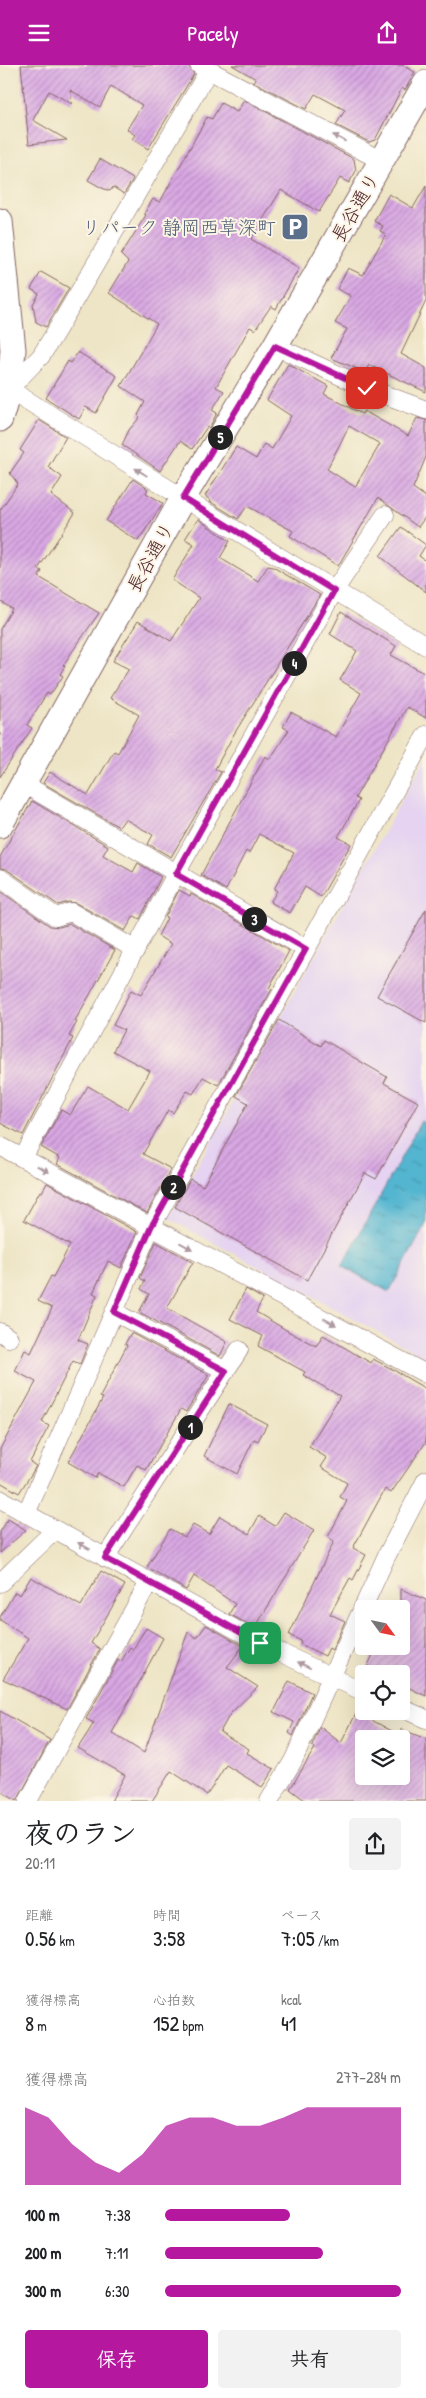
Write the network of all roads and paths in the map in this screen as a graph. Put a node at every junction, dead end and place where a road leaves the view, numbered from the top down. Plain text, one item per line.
1 (204, 68) edge
2 (426, 83) edge
3 (382, 161) junction
4 (0, 221) edge
5 (275, 346) junction
6 (5, 386) edge
7 (426, 410) edge
8 (0, 419) edge
9 (183, 498) junction
10 (385, 515) dead end
11 (334, 591) junction
12 (426, 646) edge
13 (426, 735) edge
14 (24, 784) junction
15 (0, 825) edge
16 (176, 874) junction
17 (0, 878) edge
18 (306, 949) junction
19 (136, 950) junction
20 (0, 1146) edge
21 (23, 1158) junction
22 (151, 1227) junction
23 (114, 1312) junction
24 (239, 1351) dead end
25 (226, 1371) junction
26 (426, 1374) edge
27 (426, 1480) edge
28 (0, 1499) edge
29 (26, 1514) junction
30 (55, 1530) junction
31 (105, 1558) junction
32 (150, 1582) junction
33 (0, 1583) edge
34 (330, 1678) junction
35 (355, 1688) edge
36 (410, 1713) edge
37 (426, 1719) edge
38 (28, 1801) edge
39 (269, 1801) edge

3 -> 1 street
1 - 6 street
2 - 3 street, 長谷通り
3 - 5 street, 長谷通り
4 - 6 street
5 - 7 street
5 - 9 street, 長谷通り
6 - 8 street
9 -> 6 street
9 - 11 street
9 - 14 street, 長谷通り
10 - 11 street
11 - 12 street
11 - 16 street
13 - 18 street
14 - 15 street, 長谷通り
14 - 16 street
16 - 18 street
16 - 19 street
17 - 19 street
18 - 22 street
19 - 21 street
20 - 21 street
21 -> 22 street
22 - 23 street
22 -> 26 street
23 - 25 street
23 - 29 street
24 - 25 street
25 - 31 street
27 - 34 street
28 - 29 street
29 - 30 street
31 -> 30 street
30 - 33 street
31 - 32 street
34 -> 32 street
32 - 38 street
34 - 35 street
34 - 39 street
36 - 37 street

